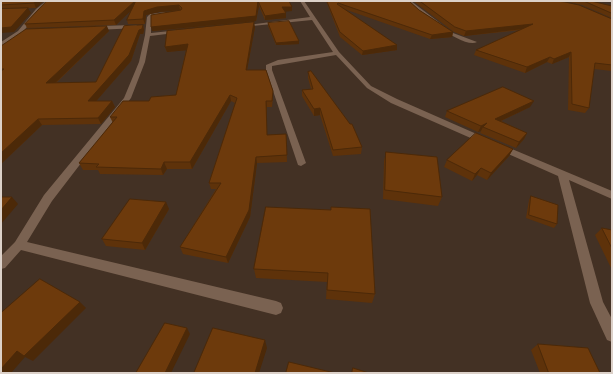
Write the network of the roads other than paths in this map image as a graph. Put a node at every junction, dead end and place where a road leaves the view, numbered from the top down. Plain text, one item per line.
1 (49, 1) edge
2 (302, 1) edge
3 (408, 1) edge
4 (30, 10) edge
5 (38, 10) junction
6 (173, 13) edge
7 (314, 18) junction
8 (235, 26) edge
9 (88, 29) edge
10 (28, 31) edge
11 (148, 31) junction
12 (188, 31) edge
13 (20, 32) junction
14 (474, 42) dead end
15 (1, 45) edge
16 (337, 53) junction
17 (301, 163) dead end
18 (562, 173) junction
19 (612, 195) edge
20 (19, 245) junction
21 (1, 264) edge
22 (276, 308) dead end
23 (612, 334) edge

1 - 5 street
2 - 7 street
3 - 14 street
4 - 5 street
5 - 13 street
6 - 11 street
7 - 8 street
7 - 16 street
9 - 11 street
10 - 13 street
11 - 12 street
11 - 20 street
13 - 15 street
16 - 17 street
16 - 18 street
18 - 19 street
18 - 23 street
20 - 21 street
20 - 22 street

